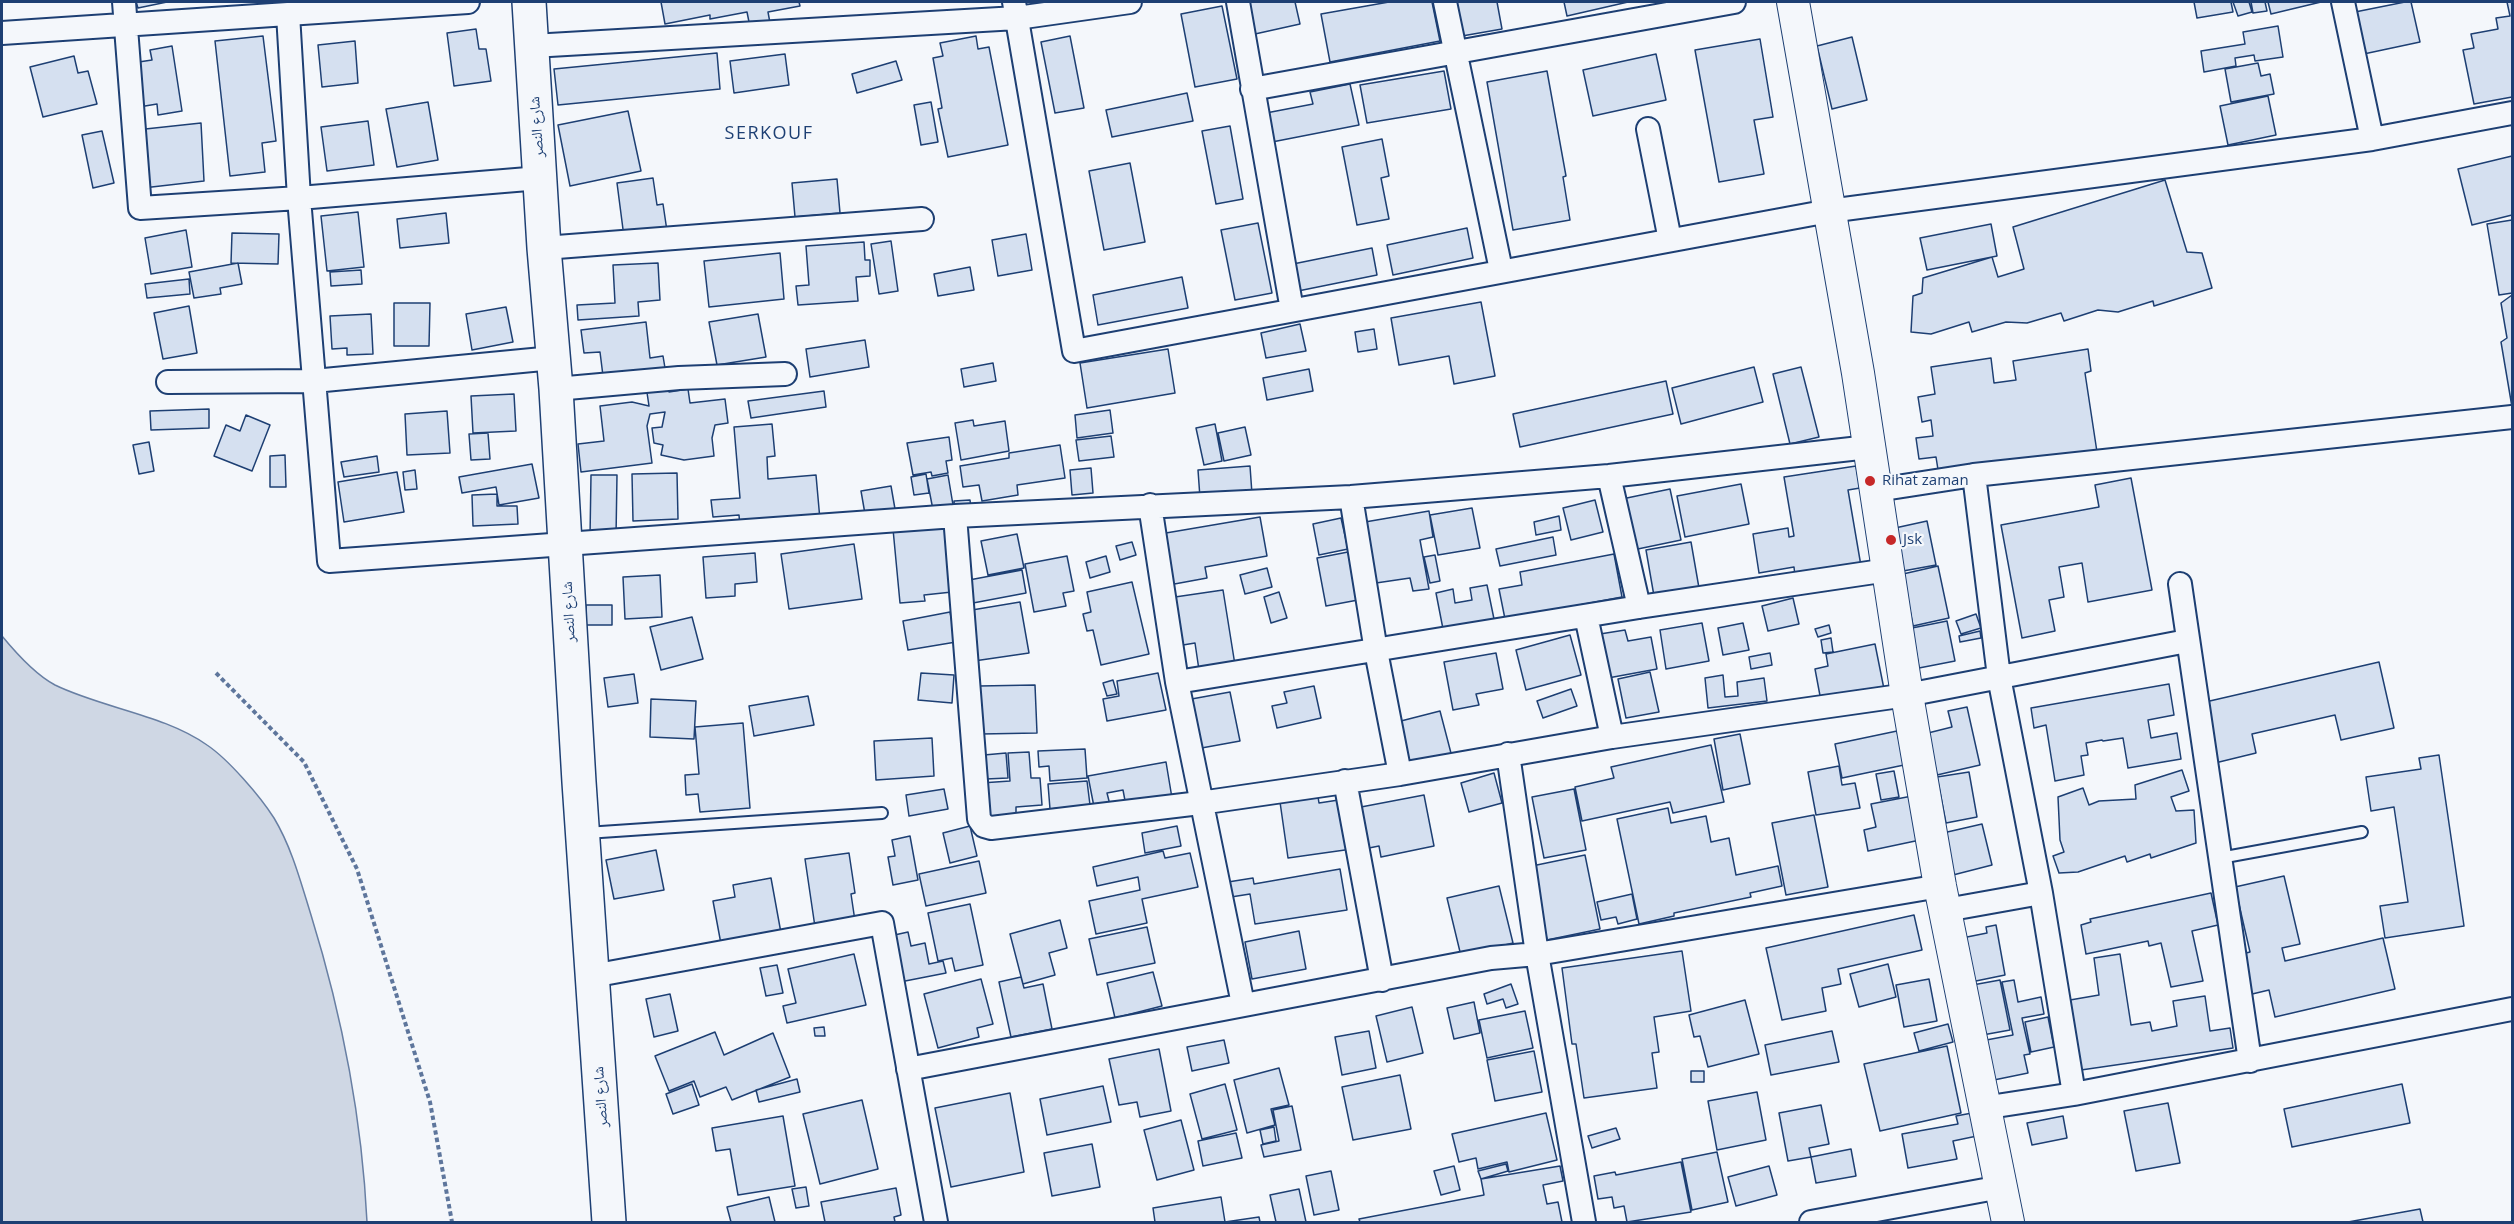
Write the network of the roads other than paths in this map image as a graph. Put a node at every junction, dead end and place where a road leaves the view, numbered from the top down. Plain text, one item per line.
1 (124, 2) edge
2 (468, 2) edge
3 (529, 2) edge
4 (1130, 2) edge
5 (1238, 2) edge
6 (1445, 2) edge
7 (1734, 2) edge
8 (1792, 2) edge
9 (2343, 2) edge
10 (1015, 10) edge
11 (288, 14) junction
12 (127, 25) junction
13 (2, 33) edge
14 (532, 46) junction
15 (1454, 52) junction
16 (1252, 89) junction
17 (2512, 113) edge
18 (1648, 129) dead end
19 (2372, 139) junction
20 (540, 178) junction
21 (299, 198) junction
22 (1829, 211) junction
23 (922, 219) dead end
24 (1670, 240) junction
25 (544, 248) junction
26 (1501, 270) junction
27 (1292, 310) junction
28 (555, 374) junction
29 (785, 374) dead end
30 (314, 381) junction
31 (168, 382) dead end
32 (2512, 417) edge
33 (1869, 447) junction
34 (1609, 476) junction
35 (1974, 476) junction
36 (1877, 490) junction
37 (1351, 497) junction
38 (1150, 505) junction
39 (955, 516) junction
40 (565, 544) junction
41 (1888, 570) junction
42 (2180, 584) dead end
43 (1638, 608) junction
44 (1586, 616) junction
45 (2187, 641) junction
46 (1376, 651) junction
47 (1999, 677) junction
48 (1178, 682) junction
49 (1906, 695) junction
50 (1612, 737) junction
51 (1508, 754) junction
52 (1400, 774) junction
53 (1345, 781) junction
54 (1200, 803) junction
55 (882, 813) dead end
56 (2362, 832) dead end
57 (582, 833) junction
58 (2220, 858) junction
59 (2041, 893) junction
60 (1943, 898) junction
61 (1537, 954) junction
62 (592, 976) junction
63 (1382, 980) junction
64 (1243, 1004) junction
65 (2512, 1009) edge
66 (2250, 1061) junction
67 (908, 1070) junction
68 (2074, 1094) junction
69 (1983, 1108) junction
70 (2001, 1187) junction
71 (609, 1222) edge
72 (936, 1222) edge
73 (1584, 1222) edge
74 (1811, 1222) edge
75 (2008, 1222) edge

1 - 12 street
2 - 11 street
3 - 14 main road, شارع النصر
4 - 10 street
5 - 16 street
6 - 15 street
7 - 15 street
8 - 22 main road
9 - 19 street
10 - 14 street
10 - 27 street
11 - 12 street
11 - 21 street
12 - 13 street
12 - 21 street
14 - 20 main road, شارع النصر
15 - 16 street
15 - 26 street
16 - 27 street
17 - 19 street
18 - 24 street
19 - 22 street
20 - 21 street
20 - 25 main road, شارع النصر
21 - 30 street
22 - 24 street
22 - 33 main road
23 - 25 street
24 - 26 street
25 - 28 main road, شارع النصر
26 - 27 street
28 - 29 street
28 - 30 street
28 - 40 main road, شارع النصر
30 - 31 street
30 - 40 street
32 - 35 street
33 - 34 street
33 - 36 main road
34 - 37 street
34 - 43 street
35 - 36 street
35 - 47 street
36 - 41 main road
37 - 38 street
37 - 46 street
38 - 39 street
38 - 48 street
39 - 40 street
39 - 54 street
40 - 57 main road, شارع النصر
41 - 43 street
41 - 49 main road
42 - 45 street
43 - 44 street
44 - 46 street
44 - 50 street
45 - 47 street
45 - 58 street
46 - 48 street
46 - 52 street
47 - 49 street
47 - 59 street
48 - 54 street
49 - 50 street
49 - 60 main road
50 - 51 street
51 - 52 street
51 - 61 street
52 - 53 street
53 - 54 street
53 - 63 street
54 - 64 street
55 - 57 lane
56 - 58 lane
57 - 62 main road, شارع النصر
58 - 66 street
59 - 60 street
59 - 68 street
60 - 61 street
60 - 69 main road
61 - 63 street
61 - 73 street
62 - 67 street
62 - 71 main road, شارع النصر
63 - 64 street
64 - 67 street
65 - 66 street
66 - 68 street
67 - 72 street
68 - 69 street
69 - 70 main road
70 - 74 street
70 - 75 main road

